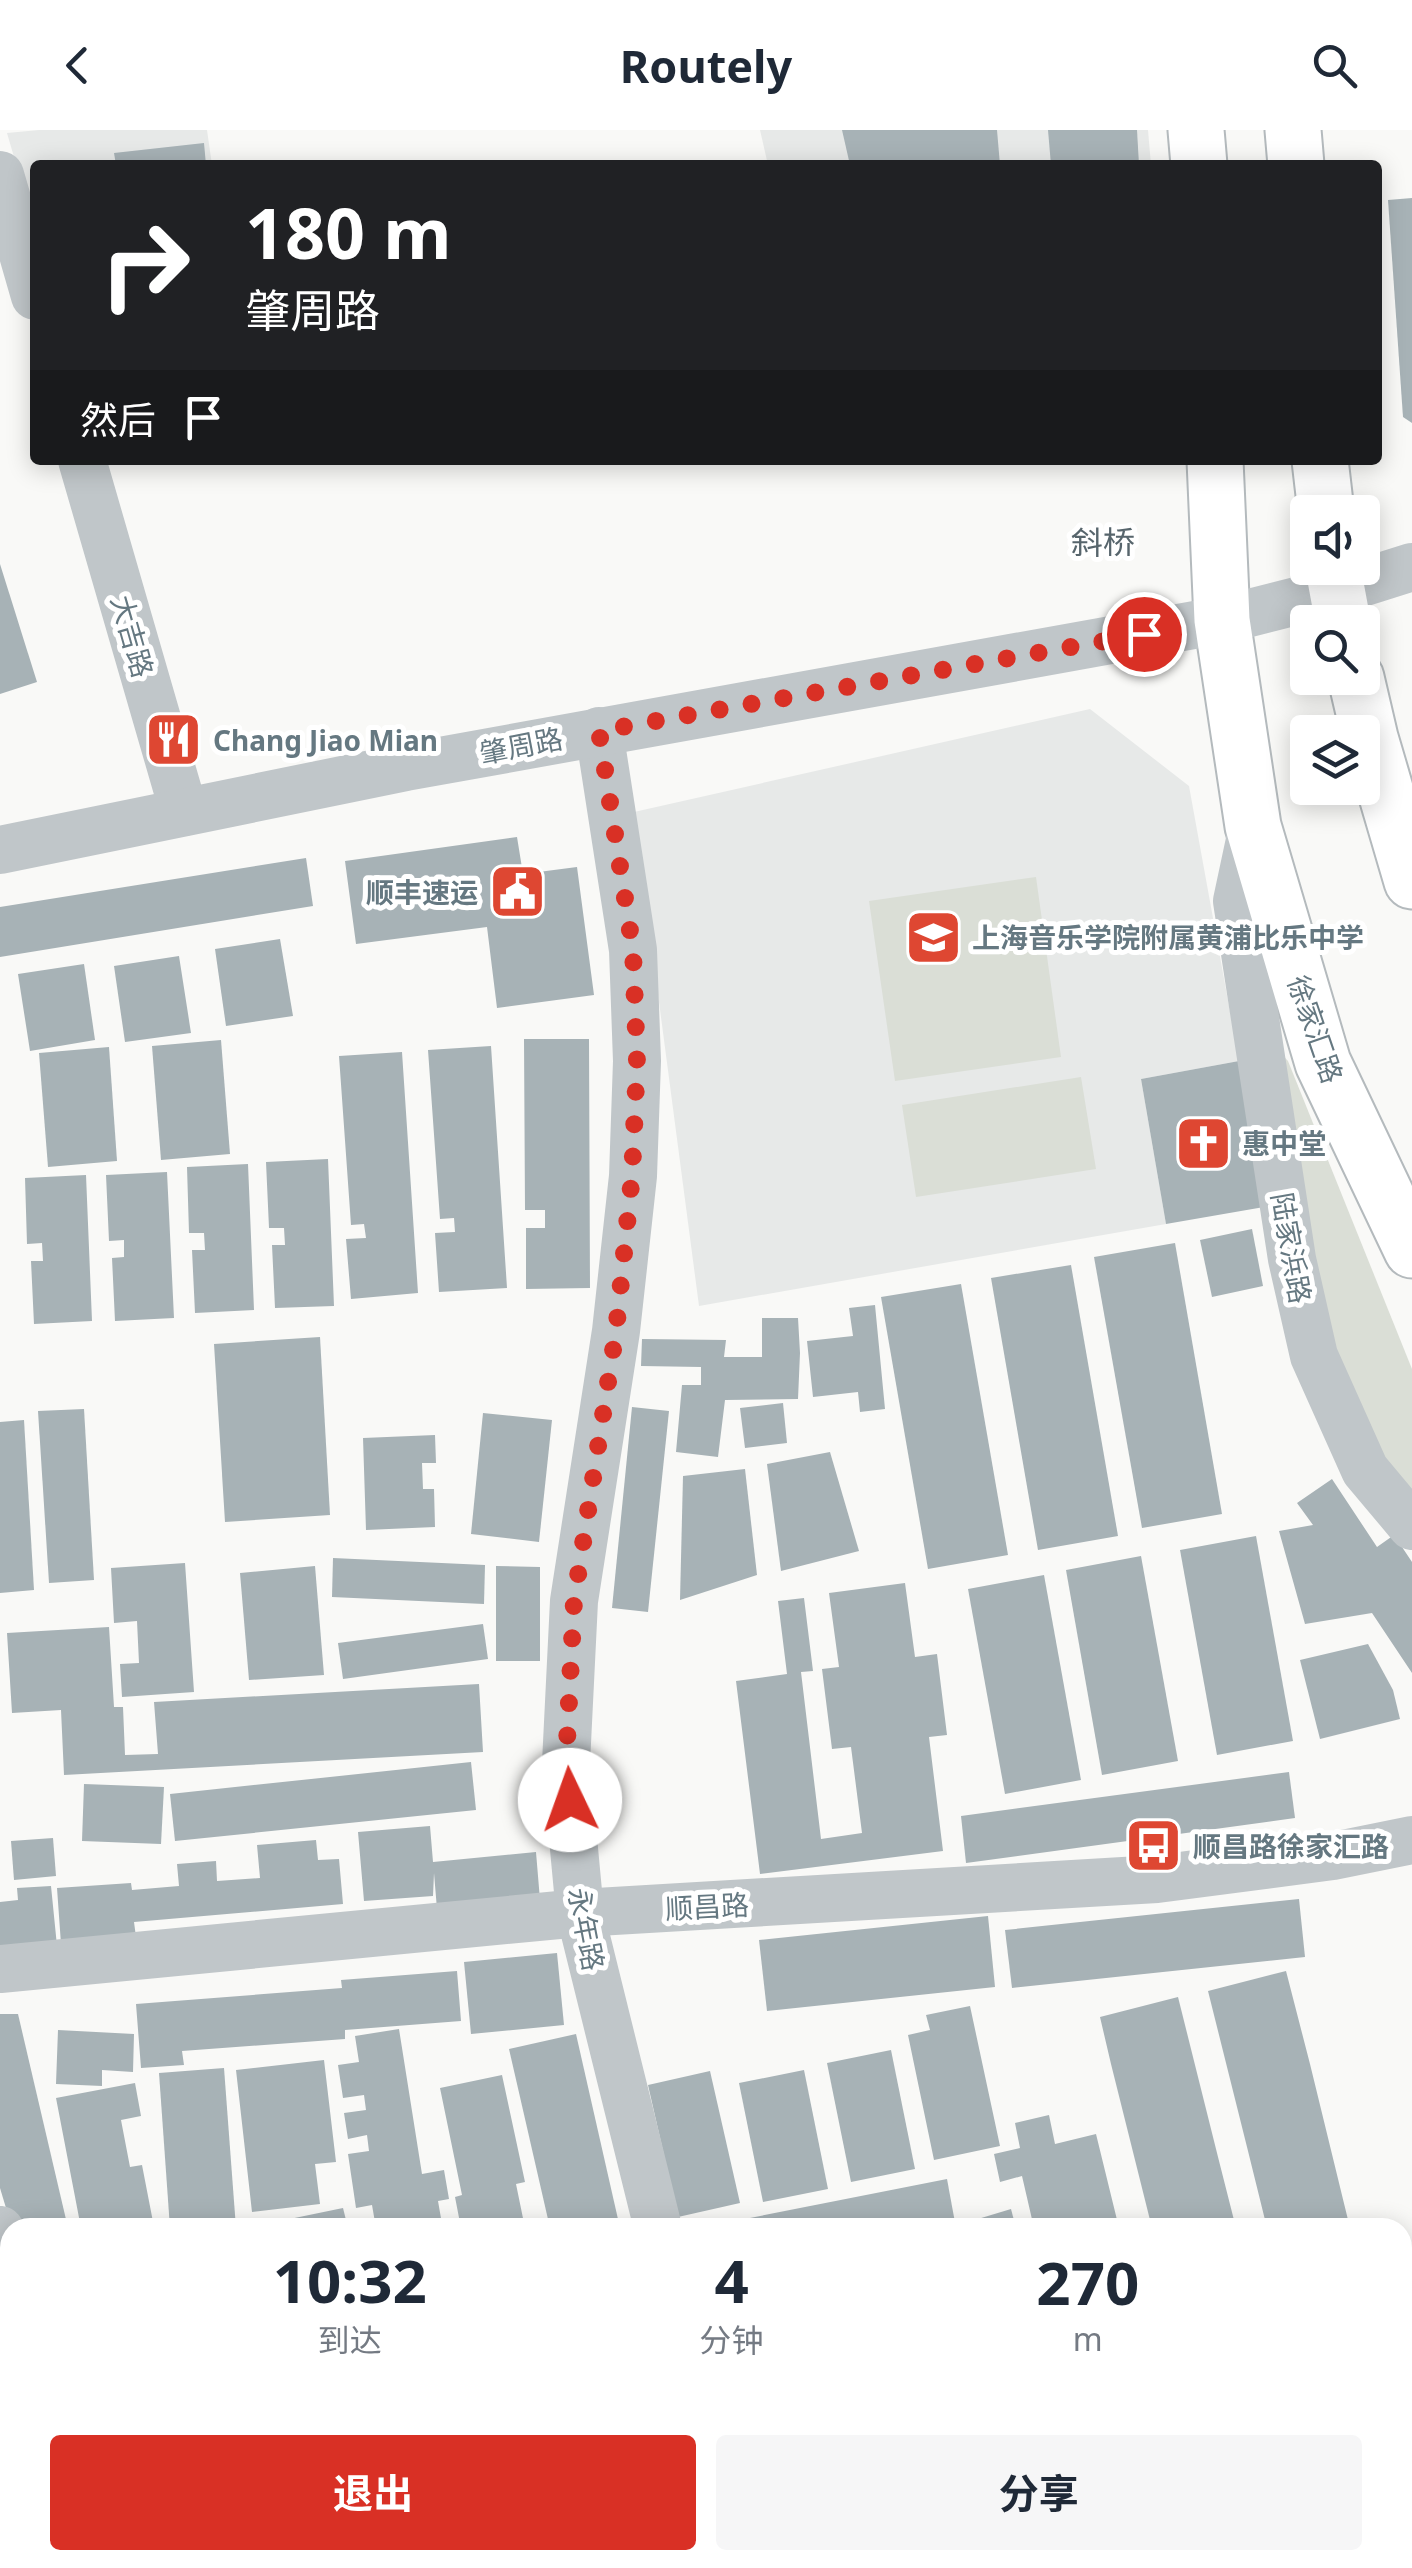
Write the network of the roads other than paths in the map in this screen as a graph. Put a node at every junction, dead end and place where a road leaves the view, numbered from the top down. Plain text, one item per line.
1 (1196, 130) edge
2 (1293, 130) edge
3 (1199, 160) edge
4 (1296, 160) edge
5 (0, 175) edge
6 (30, 279) edge
7 (83, 465) edge
8 (1214, 465) edge
9 (1321, 465) edge
10 (1324, 495) edge
11 (1412, 568) edge
12 (1337, 594) edge
13 (1222, 620) junction
14 (1360, 695) edge
15 (599, 731) junction
16 (184, 812) junction
17 (1253, 826) junction
18 (0, 850) edge
19 (1412, 881) edge
20 (1412, 1250) edge
21 (1412, 1526) edge
22 (1409, 1839) edge
23 (580, 1914) junction
24 (0, 1969) edge
25 (656, 2218) edge

1 - 3 main road
2 - 4 main road
5 - 6 street
7 - 16 street, 大吉路
8 - 13 main road
9 - 10 main road
11 - 12 street, 肇周路
12 - 13 street, 肇周路
13 - 15 street, 肇周路
13 - 17 main road, 徐家汇路
14 - 19 main road
15 - 16 street, 肇周路
15 - 23 street, 永年路
16 - 18 street, 肇周路
17 - 20 main road, 徐家汇路
17 - 21 street, 陆家浜路
22 - 23 street, 顺昌路
23 - 24 street, 顺昌路
23 - 25 street, 永年路

